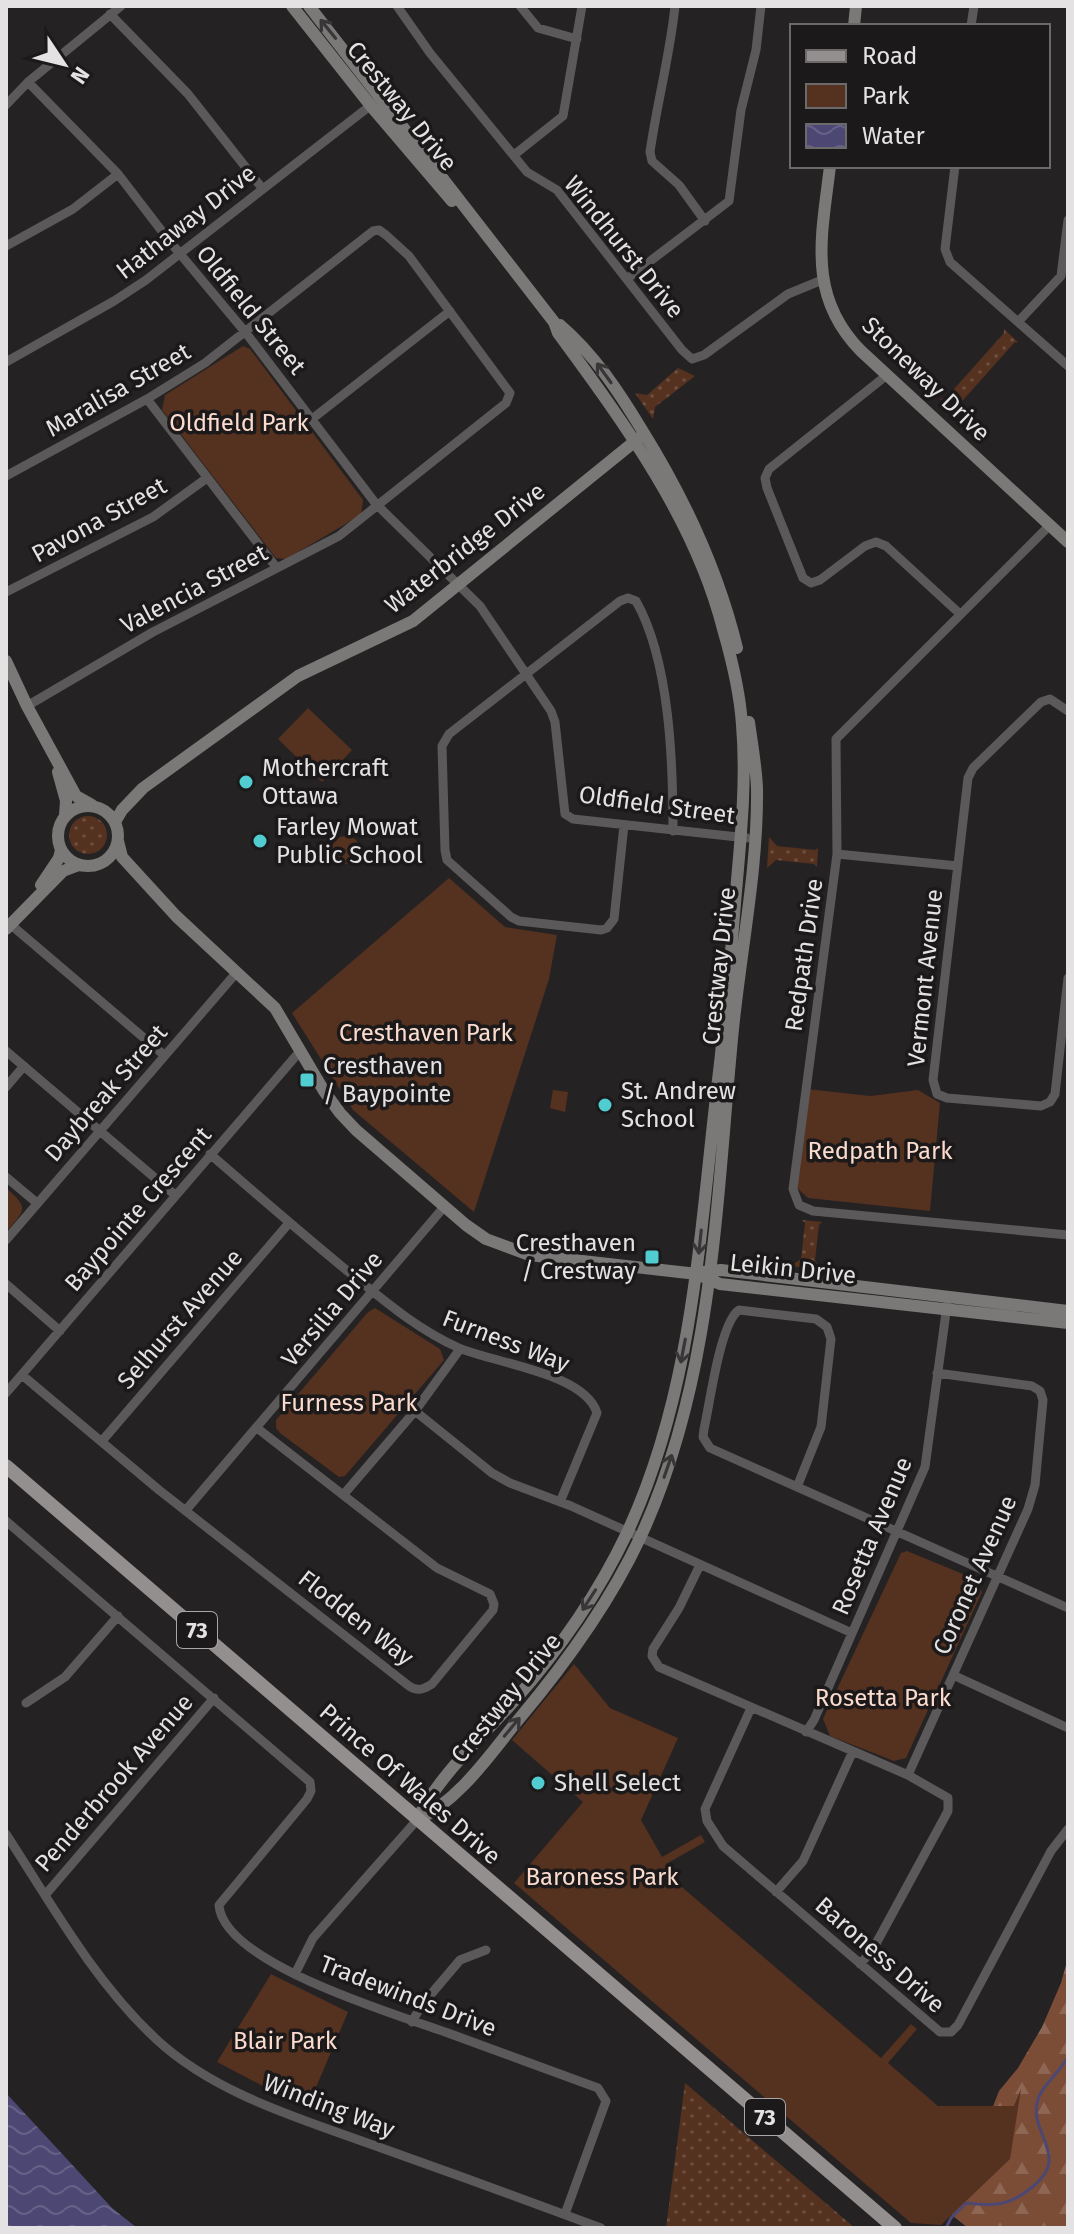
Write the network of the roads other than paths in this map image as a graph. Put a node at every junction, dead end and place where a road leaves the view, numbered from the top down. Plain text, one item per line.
1 (121, 6) edge
2 (292, 6) edge
3 (309, 6) edge
4 (397, 6) edge
5 (520, 6) edge
6 (582, 6) edge
7 (675, 6) edge
8 (761, 6) edge
9 (110, 14) junction
10 (577, 39) junction
11 (28, 82) junction
12 (376, 102) junction
13 (6, 105) edge
14 (514, 155) junction
15 (830, 168) edge
16 (955, 168) edge
17 (118, 174) junction
18 (262, 188) junction
19 (1068, 220) edge
20 (705, 221) junction
21 (6, 246) edge
22 (180, 253) junction
23 (628, 278) junction
24 (822, 280) junction
25 (450, 311) junction
26 (1018, 322) junction
27 (246, 333) junction
28 (6, 362) edge
29 (1068, 366) edge
30 (887, 375) junction
31 (147, 399) junction
32 (312, 419) junction
33 (639, 437) junction
34 (6, 476) edge
35 (207, 478) junction
36 (376, 504) junction
37 (1050, 525) junction
38 (1068, 542) edge
39 (276, 567) junction
40 (459, 584) junction
41 (6, 592) edge
42 (960, 614) junction
43 (6, 661) edge
44 (526, 674) junction
45 (27, 706) junction
46 (1068, 711) edge
47 (53, 754) junction
48 (143, 788) junction
49 (97, 807) junction
50 (65, 815) junction
51 (115, 822) junction
52 (624, 825) junction
53 (673, 831) junction
54 (749, 838) junction
55 (118, 841) junction
56 (61, 850) junction
57 (837, 854) junction
58 (103, 862) junction
59 (79, 865) junction
60 (958, 866) junction
61 (151, 887) junction
62 (28, 904) junction
63 (8, 927) edge
64 (237, 972) junction
65 (1068, 978) edge
66 (301, 1050) junction
67 (6, 1051) edge
68 (164, 1055) junction
69 (24, 1066) junction
70 (6, 1087) edge
71 (101, 1130) junction
72 (210, 1154) junction
73 (6, 1177) edge
74 (175, 1195) junction
75 (37, 1203) junction
76 (444, 1207) junction
77 (289, 1223) junction
78 (1068, 1235) edge
79 (6, 1240) edge
80 (697, 1274) junction
81 (711, 1275) junction
82 (6, 1284) edge
83 (372, 1292) junction
84 (947, 1303) junction
85 (1068, 1311) edge
86 (1068, 1323) edge
87 (60, 1331) junction
88 (460, 1349) junction
89 (937, 1373) junction
90 (22, 1375) junction
91 (6, 1393) edge
92 (415, 1411) junction
93 (257, 1428) junction
94 (102, 1441) junction
95 (6, 1466) edge
96 (797, 1487) junction
97 (344, 1494) junction
98 (560, 1502) junction
99 (186, 1510) junction
100 (6, 1521) edge
101 (627, 1532) junction
102 (897, 1533) junction
103 (640, 1538) junction
104 (700, 1565) junction
105 (997, 1576) junction
106 (1068, 1608) edge
107 (118, 1616) junction
108 (852, 1633) junction
109 (953, 1675) junction
110 (214, 1698) junction
111 (26, 1703) dead end
112 (751, 1708) junction
113 (1068, 1728) edge
114 (806, 1732) junction
115 (853, 1751) junction
116 (908, 1775) junction
117 (417, 1820) junction
118 (1068, 1829) edge
119 (6, 1834) edge
120 (776, 1892) junction
121 (46, 1894) junction
122 (486, 1950) dead end
123 (860, 1964) junction
124 (295, 1974) junction
125 (412, 2022) junction
126 (565, 2214) junction
127 (601, 2228) edge
128 (895, 2228) edge

1 - 9 street
2 - 12 street, Crestway Drive
12 -> 3 street, Crestway Drive
4 - 14 street, Windhurst Drive
5 - 10 street
6 - 10 street
7 - 20 street
8 - 20 street
9 - 11 street
9 - 18 street
10 - 14 street
11 - 13 street
11 - 17 street, Oldfield Street
12 - 18 street, Hathaway Drive
12 - 33 street, Crestway Drive
14 - 23 street, Windhurst Drive
15 - 24 street, Stoneway Drive
16 - 26 street
17 - 21 street
17 - 22 street, Oldfield Street
18 - 22 street, Hathaway Drive
19 - 26 street
20 - 23 street
22 - 27 street, Oldfield Street
22 - 28 street, Hathaway Drive
23 - 24 street, Windhurst Drive
24 - 30 street, Stoneway Drive
25 - 27 street, Maralisa Street
25 - 32 street
25 - 36 street, Valencia Street
26 - 29 street
27 - 31 street, Maralisa Street
27 - 32 street, Oldfield Street
30 - 37 street, Stoneway Drive
30 - 42 street
31 - 34 street, Maralisa Street
31 - 35 street
32 - 36 street, Oldfield Street
33 - 40 street, Waterbridge Drive
33 - 54 street, Crestway Drive
35 - 39 street
35 - 41 street, Pavona Street
36 - 39 street, Valencia Street
36 - 40 street, Oldfield Street
37 - 38 street, Stoneway Drive
37 - 42 street, Redpath Drive
39 - 45 street, Valencia Street
40 - 44 street, Oldfield Street
40 - 48 street, Waterbridge Drive
42 - 57 street, Redpath Drive
43 - 45 street
44 - 52 street, Oldfield Street
44 - 52 street
44 - 53 street
45 - 47 street
46 - 60 street
47 - 49 street
47 - 50 street
48 - 49 street, Waterbridge Drive
48 - 51 street, Waterbridge Drive
49 - 50 street
49 - 51 street
50 - 56 street
51 - 55 street
52 - 53 street, Oldfield Street
53 - 54 street, Oldfield Street
54 -> 80 street, Crestway Drive
54 - 81 street, Crestway Drive
55 - 58 street
55 - 61 street
56 - 59 street
56 - 62 street
57 - 60 street
57 - 78 street, Redpath Drive
58 - 59 street
58 - 61 street
59 - 62 street
60 - 65 street, Vermont Avenue
61 - 64 street
62 - 63 street
63 - 68 street
64 - 66 street
64 - 68 street, Daybreak Street
66 - 72 street, Baypointe Crescent
66 - 76 street
67 - 69 street
68 - 71 street, Daybreak Street
69 - 70 street
69 - 71 street
71 - 74 street
71 - 75 street, Daybreak Street
72 - 74 street, Baypointe Crescent
72 - 77 street, Furness Way
73 - 75 street
74 - 87 street, Baypointe Crescent
75 - 79 street, Daybreak Street
76 - 80 street
76 - 83 street, Versilia Drive
77 - 83 street, Furness Way
77 - 94 street, Selhurst Avenue
80 - 81 street, Leikin Drive
80 -> 101 street, Crestway Drive
81 - 84 street, Leikin Drive
103 -> 81 street, Crestway Drive
82 - 87 street
83 - 88 street, Furness Way
83 - 93 street, Versilia Drive
84 - 85 street, Leikin Drive
84 - 86 street, Leikin Drive
84 - 89 street, Rosetta Avenue
87 - 90 street, Baypointe Crescent
88 - 92 street
88 - 98 street, Furness Way
89 - 102 street, Rosetta Avenue
89 - 105 street, Coronet Avenue
90 - 91 street, Baypointe Crescent
90 - 94 street, Flodden Way
92 - 97 street
92 - 98 street
93 - 97 street, Flodden Way
93 - 99 street, Versilia Drive
94 - 99 street, Flodden Way
95 - 117 main road, Prince Of Wales Drive / 73
96 - 96 street
96 - 102 street
97 - 99 street, Flodden Way
98 - 101 street
100 - 107 street, Tradewinds Drive
101 - 103 street
101 -> 117 street, Crestway Drive
102 - 105 street
102 - 108 street, Rosetta Avenue
103 - 104 street
117 -> 103 street, Crestway Drive
104 - 108 street
104 - 112 street
105 - 106 street
105 - 109 street, Coronet Avenue
107 - 110 street, Tradewinds Drive
107 - 111 street
108 - 114 street, Rosetta Avenue
109 - 113 street
109 - 116 street, Coronet Avenue
110 - 121 street, Penderbrook Avenue
110 - 124 street, Tradewinds Drive
112 - 114 street
112 - 120 street, Baroness Drive
114 - 115 street
115 - 116 street
115 - 120 street
116 - 123 street
117 - 124 street
117 - 128 main road, Prince Of Wales Drive / 73
118 - 123 street, Baroness Drive
119 - 121 street, Winding Way
120 - 123 street, Baroness Drive
121 - 126 street, Winding Way
122 - 125 street
124 - 125 street, Tradewinds Drive
125 - 126 street, Tradewinds Drive
126 - 127 street, Winding Way

